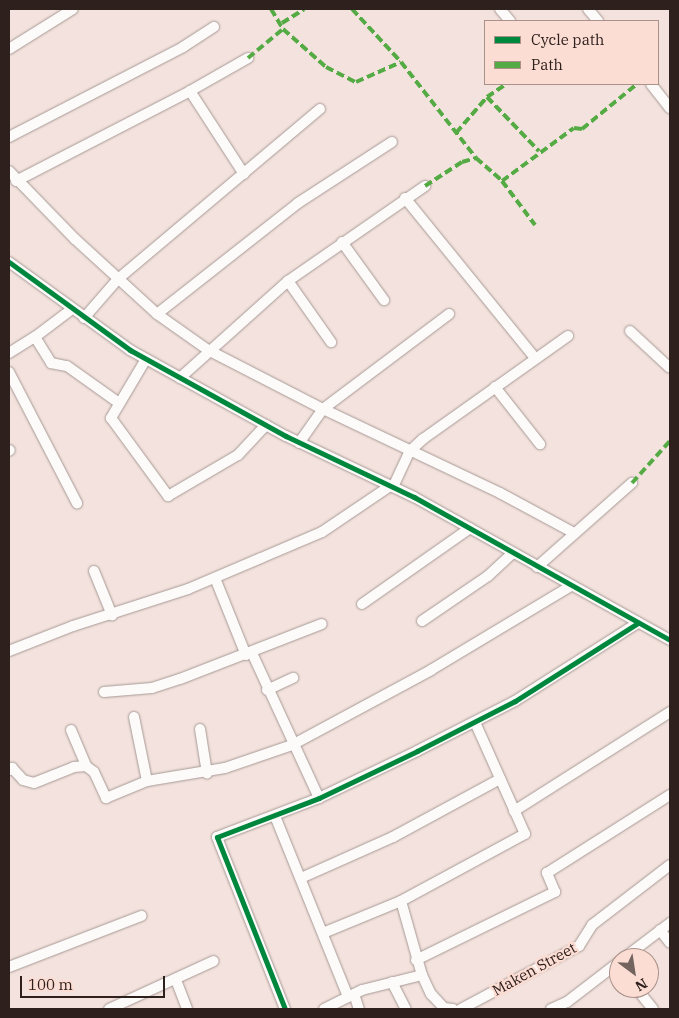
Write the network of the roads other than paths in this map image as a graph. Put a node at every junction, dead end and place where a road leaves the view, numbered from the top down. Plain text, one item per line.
1 (73, 9) edge
2 (500, 9) edge
3 (588, 9) edge
4 (509, 20) edge
5 (597, 20) edge
6 (214, 27) dead end
7 (9, 50) edge
8 (248, 58) dead end
9 (652, 85) edge
10 (190, 92) junction
11 (670, 108) edge
12 (320, 109) dead end
13 (9, 137) edge
14 (392, 142) dead end
15 (9, 171) edge
16 (244, 174) junction
17 (16, 181) junction
18 (425, 186) dead end
19 (405, 198) junction
20 (342, 242) junction
21 (9, 262) edge
22 (118, 279) junction
23 (288, 281) junction
24 (384, 300) dead end
25 (72, 309) junction
26 (157, 314) junction
27 (449, 314) dead end
28 (84, 318) junction
29 (630, 331) dead end
30 (568, 336) dead end
31 (35, 337) junction
32 (332, 342) dead end
33 (208, 350) junction
34 (9, 353) edge
35 (535, 358) junction
36 (146, 359) junction
37 (670, 368) edge
38 (9, 372) edge
39 (180, 378) junction
40 (495, 387) junction
41 (120, 403) junction
42 (323, 409) junction
43 (266, 425) junction
44 (299, 443) junction
45 (540, 444) dead end
46 (410, 451) junction
47 (632, 483) dead end
48 (392, 486) junction
49 (77, 503) dead end
50 (470, 528) junction
51 (574, 533) junction
52 (513, 553) junction
53 (537, 567) junction
54 (94, 571) dead end
55 (215, 578) junction
56 (571, 586) junction
57 (362, 604) dead end
58 (112, 615) junction
59 (422, 621) dead end
60 (638, 623) junction
61 (322, 624) dead end
62 (670, 640) edge
63 (9, 651) edge
64 (249, 654) junction
65 (293, 678) dead end
66 (267, 690) junction
67 (104, 692) dead end
68 (670, 712) edge
69 (134, 717) dead end
70 (475, 722) junction
71 (200, 729) dead end
72 (71, 730) dead end
73 (292, 745) junction
74 (86, 766) junction
75 (9, 770) edge
76 (207, 773) junction
77 (500, 779) junction
78 (147, 781) junction
79 (670, 795) edge
80 (319, 798) junction
81 (514, 811) junction
82 (275, 816) junction
83 (670, 865) edge
84 (301, 878) junction
85 (401, 901) junction
86 (141, 916) dead end
87 (670, 922) edge
88 (660, 930) junction
89 (324, 933) junction
90 (670, 943) edge
91 (637, 948) edge
92 (416, 960) junction
93 (214, 961) dead end
94 (9, 967) edge
95 (609, 970) edge
96 (422, 975) junction
97 (176, 980) junction
98 (392, 982) junction
99 (351, 995) junction
100 (644, 998) edge
101 (110, 1009) edge
102 (187, 1009) edge
103 (285, 1009) edge
104 (324, 1009) edge
105 (359, 1009) edge
106 (406, 1009) edge
107 (447, 1009) edge
108 (461, 1009) edge
109 (551, 1009) edge
110 (653, 1009) edge

1 - 7 street
2 - 4 street
3 - 5 street
6 - 13 street
8 - 10 street
9 - 11 street
10 - 16 street
10 - 17 street
12 - 16 street
14 - 26 street
15 - 17 street
16 - 22 street
17 - 22 street
18 - 19 street
19 - 20 street
19 - 35 street
20 - 23 street
20 - 24 street
21 - 25 street
22 - 26 street
22 - 28 street
23 - 32 street
23 - 33 street
25 - 28 street
25 - 31 street
26 - 33 street
27 - 42 street
28 - 36 street
29 - 37 street
30 - 35 street
31 - 34 street
31 - 41 street
33 - 39 street
33 - 42 street
35 - 40 street
36 - 39 street
36 - 41 street
38 - 49 street
39 - 43 street
40 - 45 street
40 - 46 street
41 - 43 street
42 - 44 street
42 - 46 street
43 - 44 street
44 - 48 street
46 - 48 street
46 - 51 street
47 - 51 street
48 - 50 street
48 - 55 street
50 - 52 street
50 - 57 street
51 - 53 street
52 - 53 street
52 - 59 street
53 - 56 street
54 - 58 street
55 - 58 street
55 - 64 street
56 - 60 street
56 - 73 street
58 - 63 street
60 - 62 street
60 - 70 street
61 - 64 street
64 - 66 street
64 - 67 street
65 - 66 street
66 - 73 street
68 - 81 street
69 - 78 street
70 - 77 street
70 - 80 street
71 - 76 street
72 - 74 street
73 - 76 street
73 - 80 street
74 - 75 street
74 - 78 street
76 - 78 street
77 - 81 street
77 - 84 street
79 - 92 street
80 - 82 street
81 - 85 street
82 - 84 street
82 - 103 street
83 - 108 street, Maken Street
84 - 89 street
85 - 89 street
85 - 92 street
86 - 94 street
87 - 88 street
88 - 90 street
88 - 91 street
89 - 99 street
92 - 96 street
93 - 97 street
95 - 109 street
96 - 98 street
96 - 107 street
97 - 101 street
97 - 102 street
98 - 99 street
98 - 106 street
99 - 104 street
99 - 105 street
100 - 110 street

